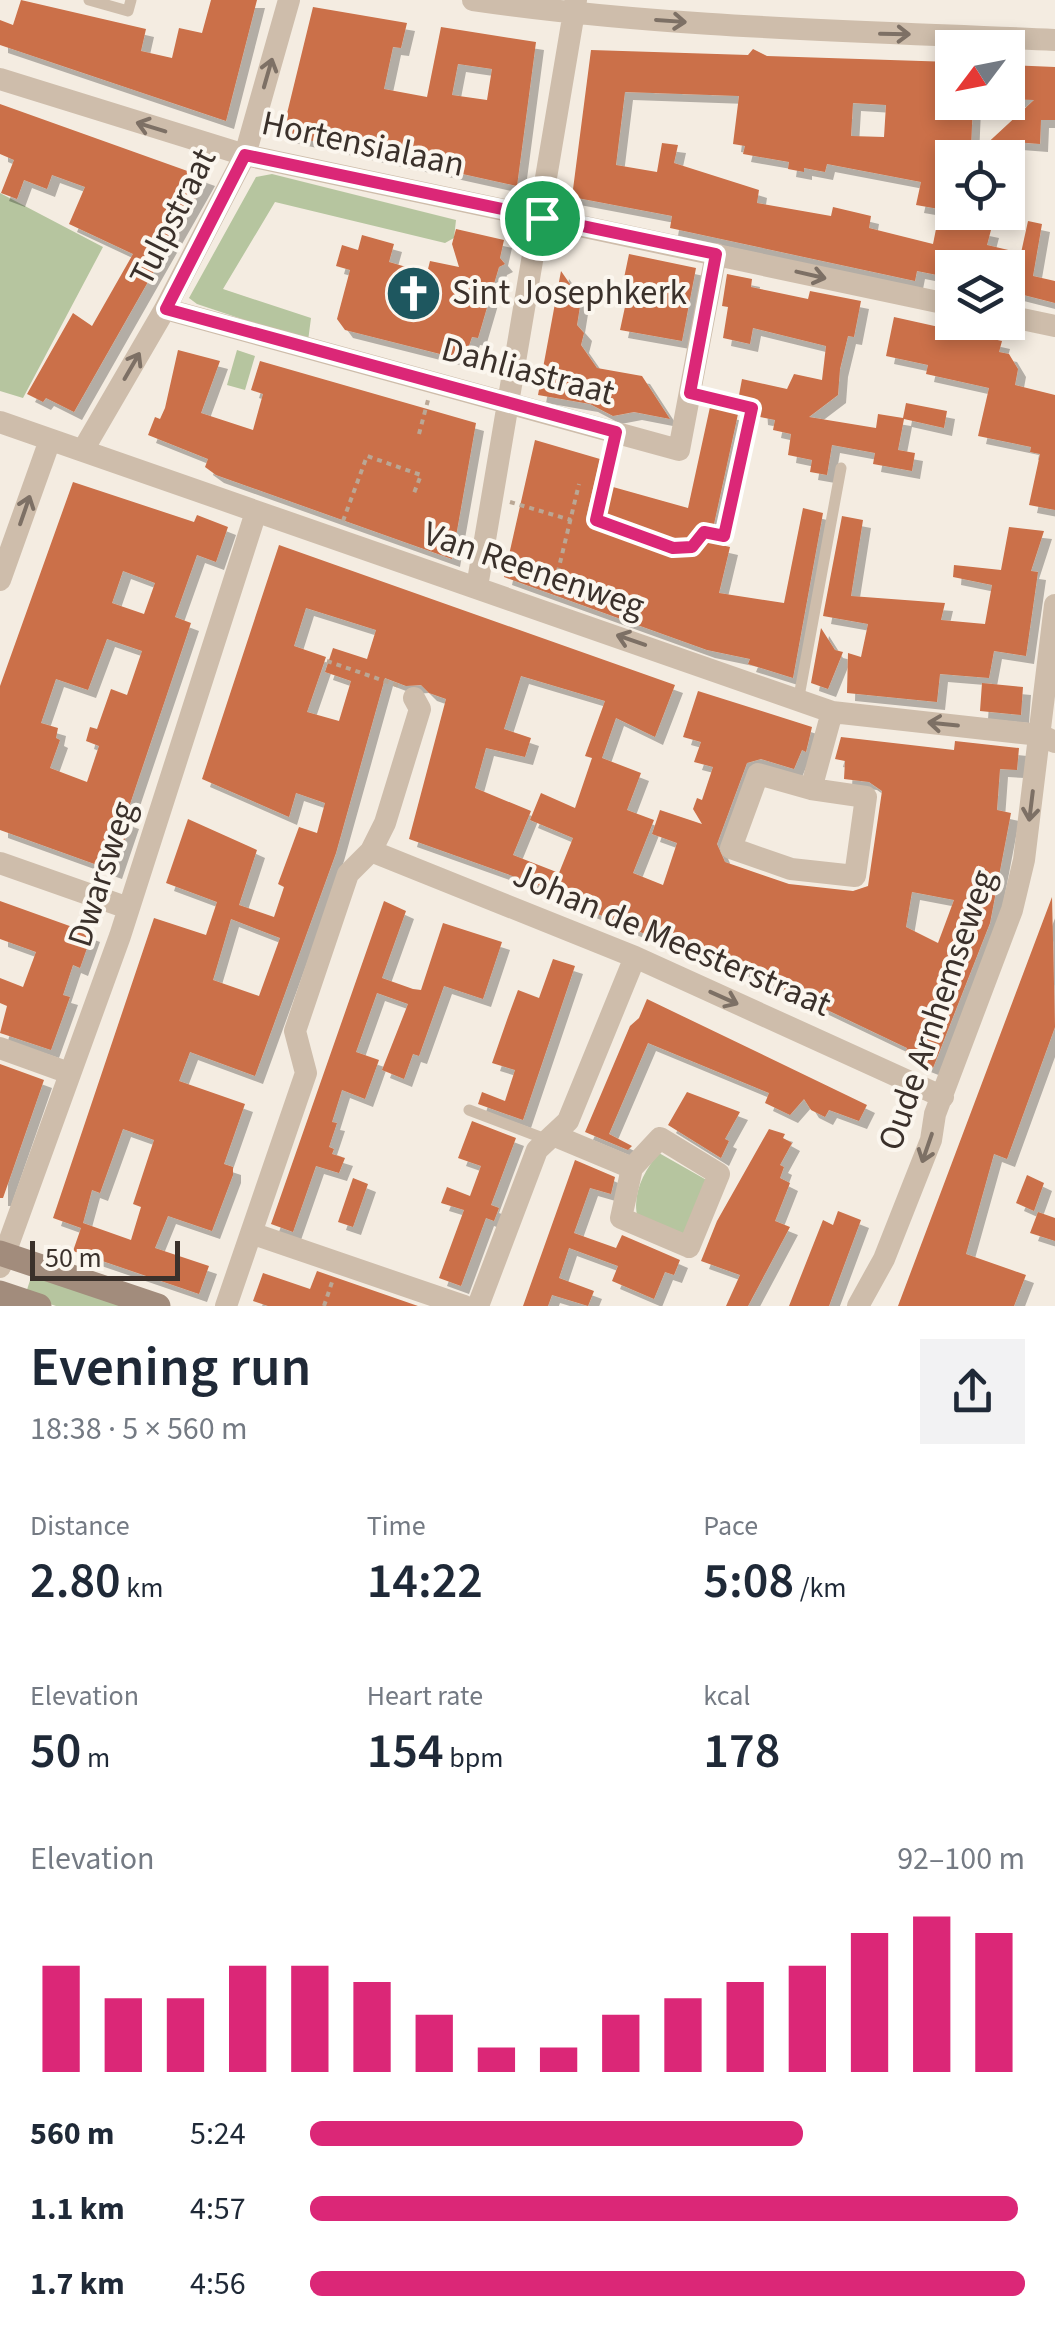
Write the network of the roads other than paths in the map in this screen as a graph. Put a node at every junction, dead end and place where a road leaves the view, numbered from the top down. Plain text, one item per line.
1 (89, 0) edge
2 (131, 0) edge
3 (290, 0) edge
4 (473, 0) edge
5 (575, 7) edge
6 (1055, 40) edge
7 (0, 79) edge
8 (245, 155) junction
9 (542, 218) junction
10 (716, 254) junction
11 (935, 301) edge
12 (166, 309) junction
13 (1025, 320) edge
14 (1055, 326) edge
15 (690, 393) junction
16 (507, 401) junction
17 (0, 422) edge
18 (616, 432) junction
19 (50, 440) junction
20 (83, 450) junction
21 (841, 468) dead end
22 (256, 512) junction
23 (0, 580) edge
24 (477, 588) junction
25 (1055, 604) edge
26 (414, 695) road end
27 (798, 702) junction
28 (832, 712) junction
29 (1047, 738) edge
30 (811, 788) junction
31 (371, 851) junction
32 (0, 863) edge
33 (128, 908) junction
34 (635, 957) junction
35 (0, 1048) edge
36 (69, 1073) junction
37 (942, 1097) junction
38 (469, 1110) dead end
39 (550, 1137) junction
40 (632, 1168) junction
41 (252, 1233) junction
42 (2, 1258) edge
43 (0, 1292) edge
44 (39, 1306) edge
45 (158, 1306) edge
46 (226, 1306) edge
47 (464, 1306) edge
48 (478, 1306) edge
49 (858, 1306) edge

1 - 2 lane
8 -> 3 street, Tulpstraat
4 - 5 street
5 -> 6 street
5 - 9 street
8 -> 7 street, Hortensialaan
8 - 9 street, Hortensialaan
8 - 12 street, Tulpstraat
9 - 10 street, Hortensialaan
9 - 16 street
10 -> 11 street, Hortensialaan
10 - 15 street, Dahliastraat
12 - 16 street, Dahliastraat
20 -> 12 street, Tulpstraat
13 - 14 street
15 - 18 street, Dahliastraat
15 - 18 lane
16 - 18 street, Dahliastraat
16 - 24 street
17 - 19 street, Van Reenenweg
19 - 20 street, Van Reenenweg
23 -> 19 street
20 - 22 street, Van Reenenweg
21 - 27 lane
22 - 24 street, Van Reenenweg
22 - 33 street, Dwarsweg
27 -> 24 street, Van Reenenweg
25 - 29 street, Oude Arnhemseweg
26 - 31 street
27 - 28 street, Van Reenenweg
29 -> 28 street, Van Reenenweg
28 - 30 street
29 -> 37 street, Oude Arnhemseweg
30 - 30 street
31 - 34 street, Johan de Meesterstraat
31 - 41 street
32 - 33 street
33 - 36 street, Dwarsweg
34 -> 37 street, Johan de Meesterstraat
34 - 39 street
35 - 36 street
36 - 42 street, Dwarsweg
37 -> 49 street, Oude Arnhemseweg
38 - 39 lane
39 - 40 street
39 - 48 street
40 - 40 street
41 - 46 street
41 - 47 street
42 - 45 street
43 - 44 street

